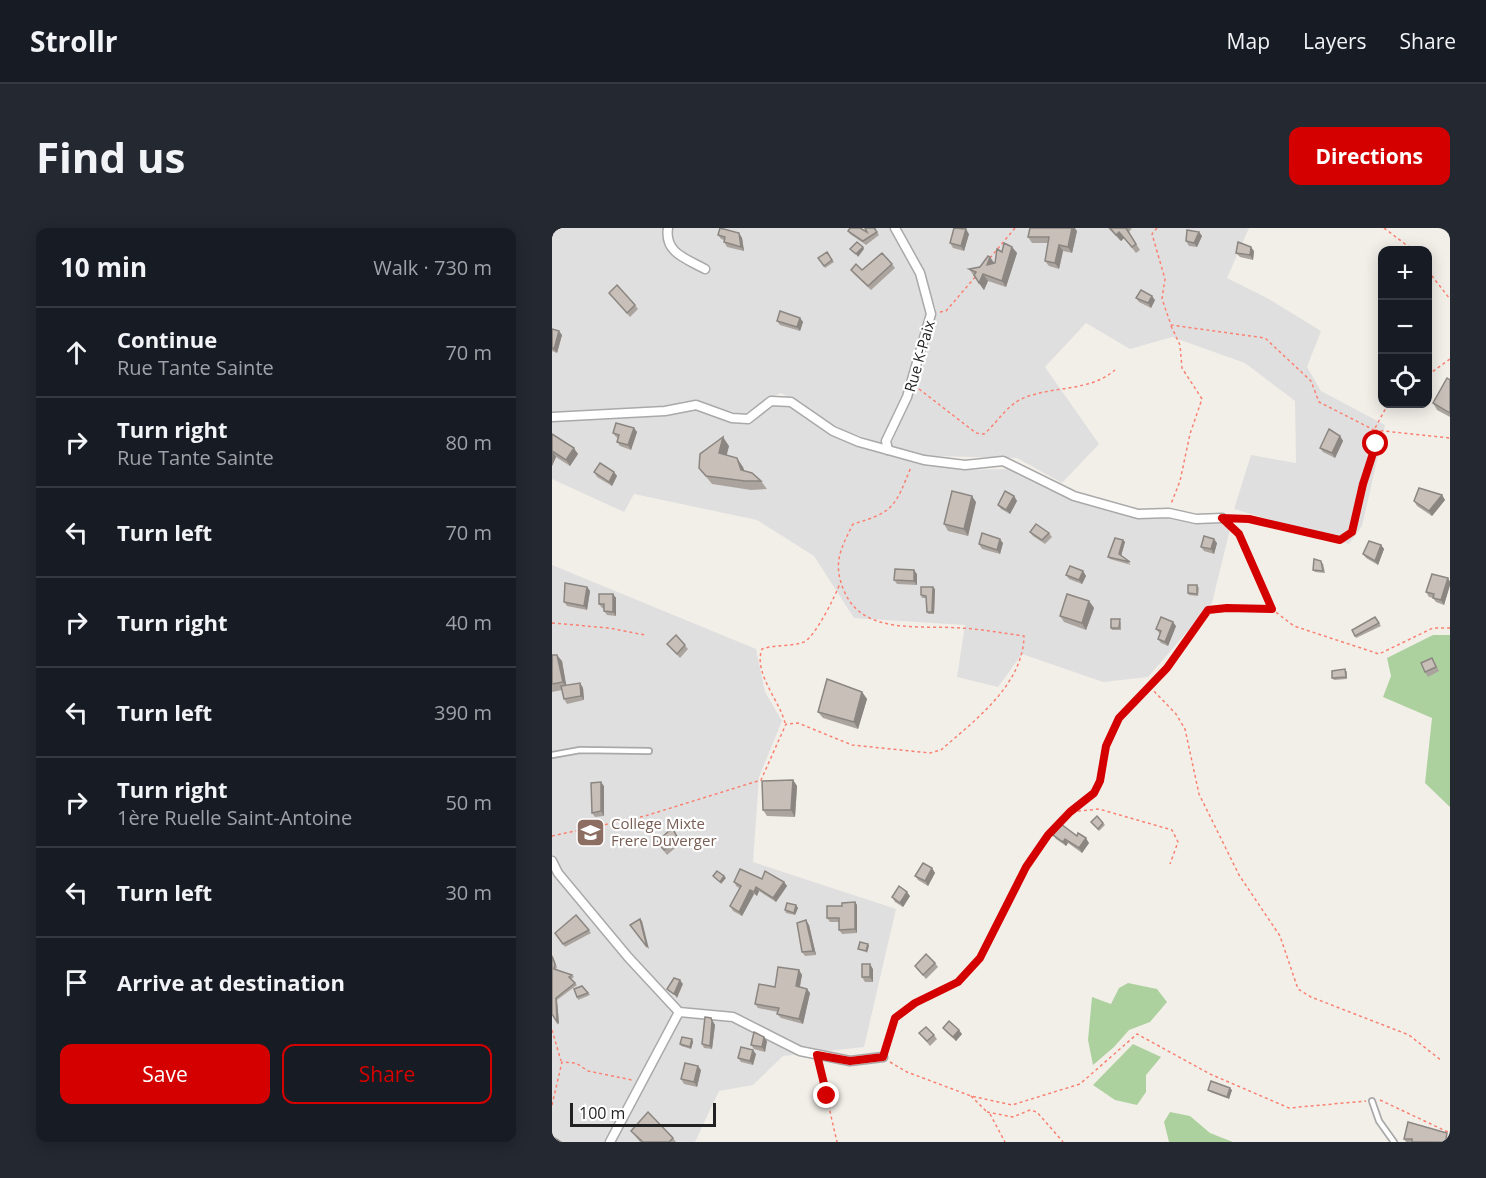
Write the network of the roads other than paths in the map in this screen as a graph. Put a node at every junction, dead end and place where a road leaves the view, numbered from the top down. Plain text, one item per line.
1 (668, 228) edge
2 (895, 228) edge
3 (705, 269) dead end
4 (552, 417) edge
5 (888, 450) junction
6 (1222, 518) road end
7 (649, 751) dead end
8 (552, 755) edge
9 (552, 861) edge
10 (679, 1012) junction
11 (883, 1057) road end
12 (1372, 1101) road end
13 (609, 1142) edge
14 (1394, 1142) edge

1 - 3 street
2 - 5 street, Rue K-Paix
4 - 5 street
5 - 6 street
7 - 8 lane
9 - 10 street
10 - 11 street
10 - 13 street
12 - 14 lane

